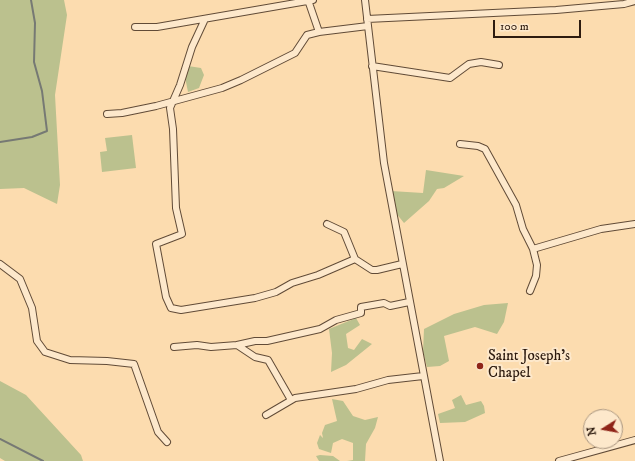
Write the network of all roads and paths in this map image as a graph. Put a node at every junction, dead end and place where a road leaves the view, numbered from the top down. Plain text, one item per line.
1 (310, 0) edge
2 (365, 0) edge
3 (635, 1) edge
4 (625, 2) edge
5 (205, 19) junction
6 (367, 19) junction
7 (368, 26) junction
8 (135, 27) dead end
9 (319, 32) junction
10 (498, 65) dead end
11 (372, 66) junction
12 (174, 100) junction
13 (107, 114) dead end
14 (460, 144) dead end
15 (326, 224) dead end
16 (635, 224) edge
17 (533, 249) junction
18 (354, 259) junction
19 (0, 264) edge
20 (402, 264) junction
21 (530, 291) dead end
22 (409, 302) junction
23 (237, 345) junction
24 (174, 348) dead end
25 (423, 376) junction
26 (291, 400) junction
27 (266, 415) dead end
28 (635, 440) edge
29 (167, 442) dead end
30 (440, 461) edge
31 (559, 461) edge

1 - 5 street
1 - 9 street
2 - 6 street
3 - 4 street
4 - 6 street
5 - 8 street
5 - 12 street
6 - 7 street
7 - 9 street
7 - 11 street
9 - 12 street
10 - 11 street
11 - 20 street
12 - 13 street
12 - 18 street
14 - 17 street
15 - 18 street
16 - 17 street
17 - 21 street
18 - 20 street
19 - 29 street
20 - 22 street
22 - 23 street
22 - 25 street
23 - 24 street
23 - 26 street
25 - 26 street
25 - 30 street
26 - 27 street
28 - 31 street

